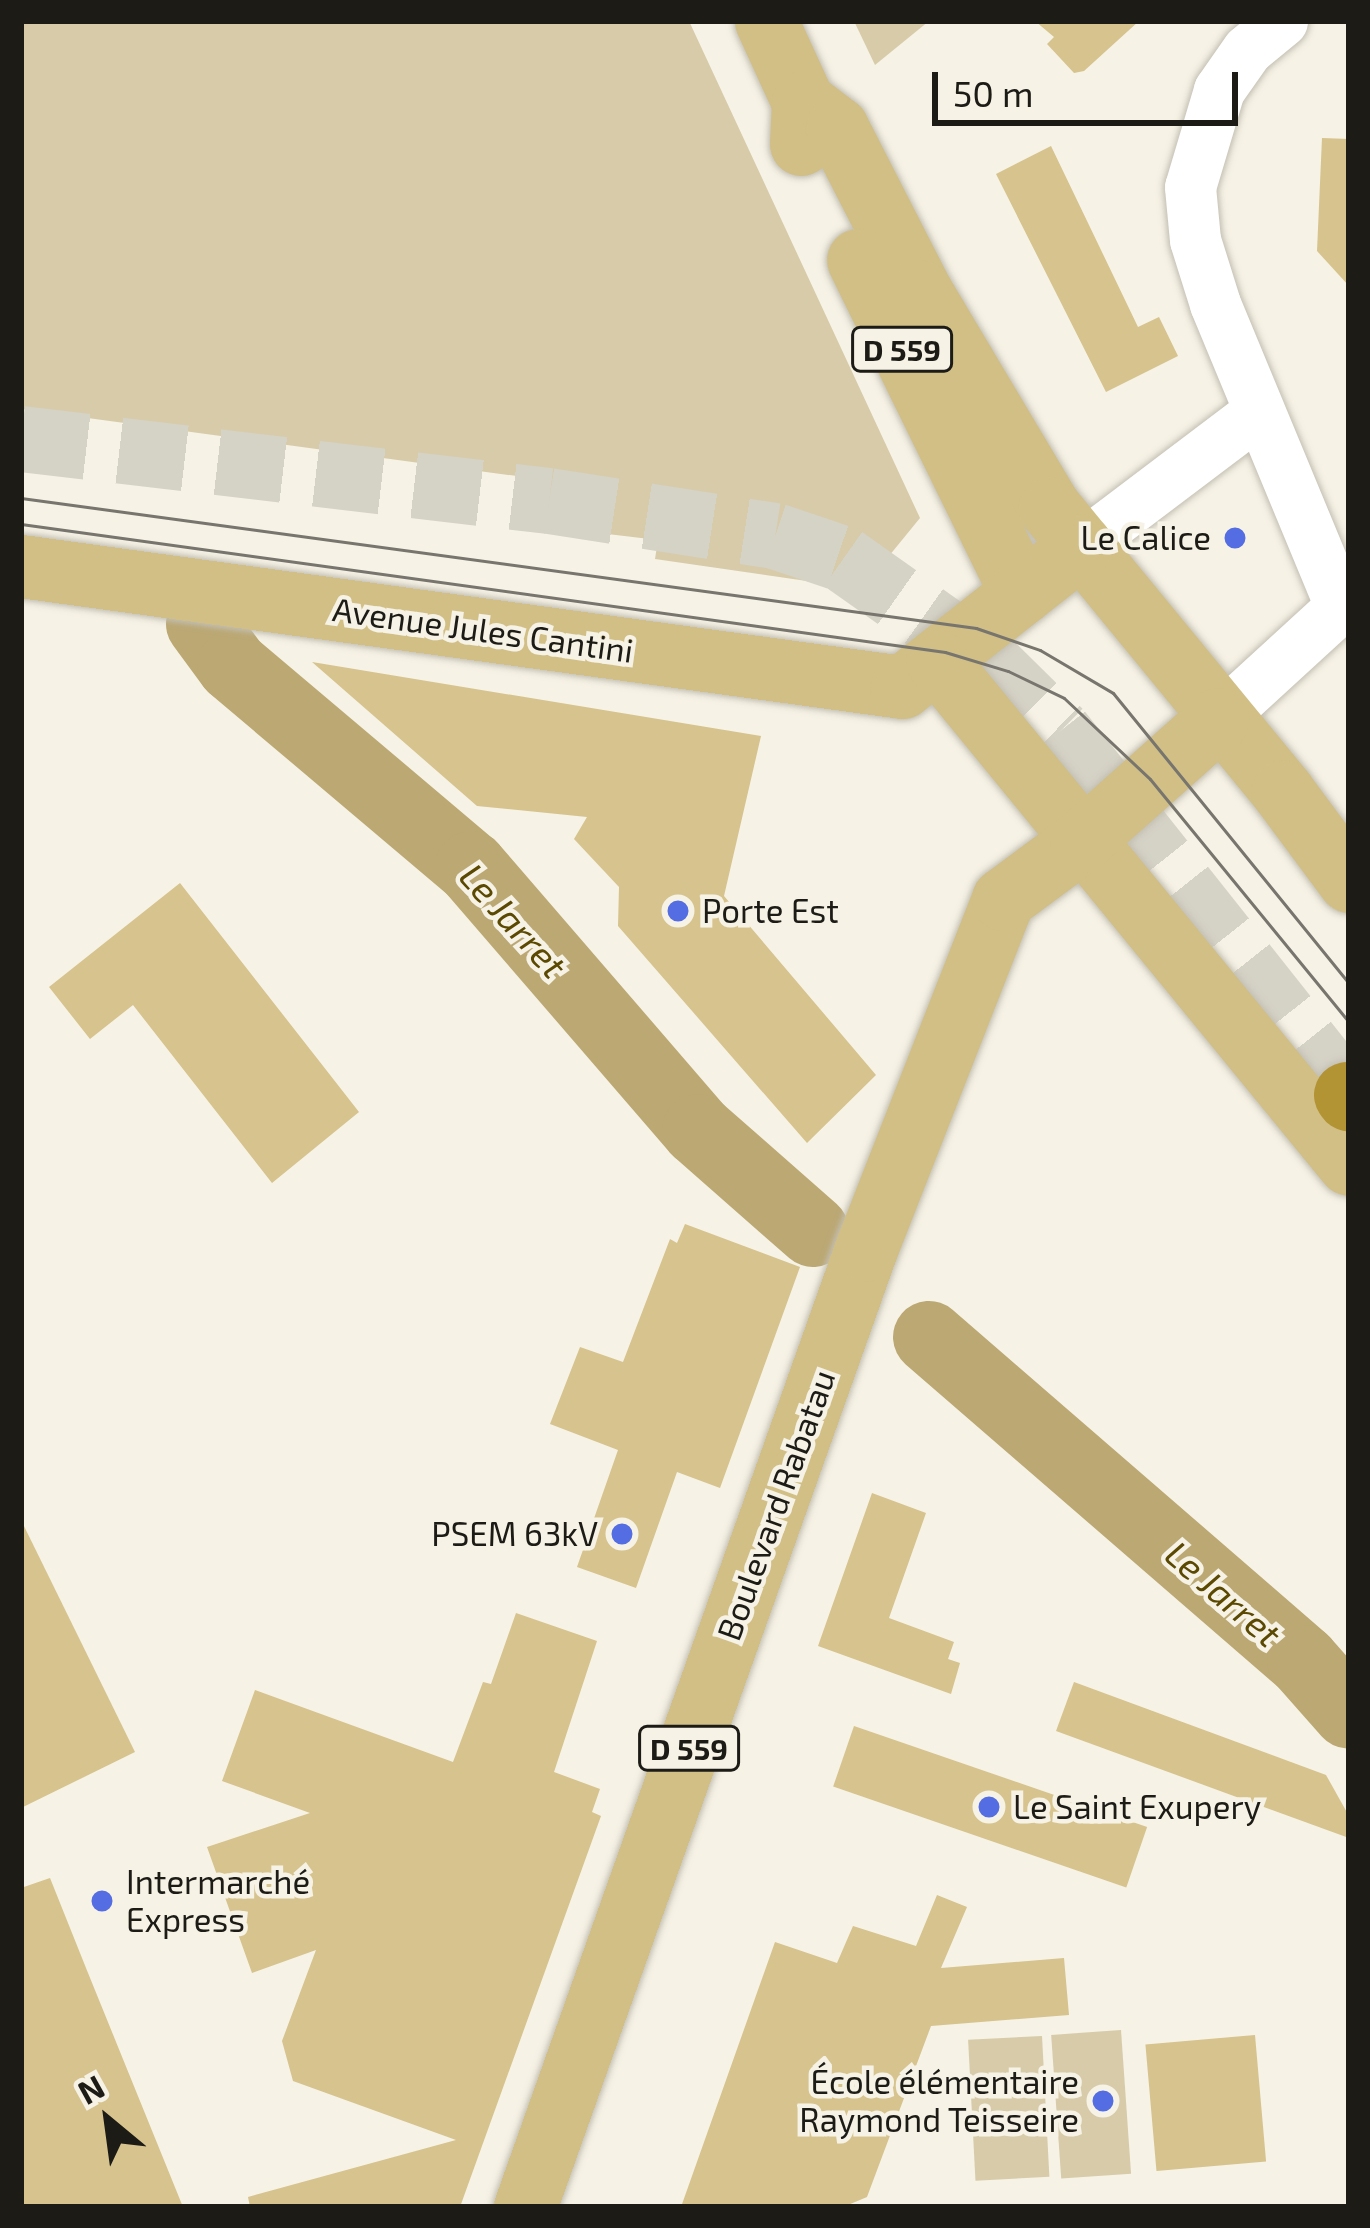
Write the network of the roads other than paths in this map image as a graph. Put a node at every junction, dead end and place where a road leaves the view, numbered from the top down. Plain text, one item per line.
1 (766, 21) edge
2 (1282, 21) edge
3 (803, 102) junction
4 (1258, 412) junction
5 (1081, 546) junction
6 (21, 566) edge
7 (1021, 593) junction
8 (1344, 603) edge
9 (937, 661) junction
10 (1218, 719) junction
11 (1082, 841) junction
12 (1349, 881) edge
13 (1349, 1164) edge
14 (525, 2207) edge

1 - 3 main road, D 559
2 - 4 street
3 - 5 main road, D 559
3 - 7 main road, D 559
4 - 5 street
4 - 8 street
5 - 7 main road, Avenue Jules Cantini
5 - 10 main road, D 559
6 - 9 main road, Avenue Jules Cantini
7 - 9 main road, Avenue Jules Cantini
8 - 10 street
9 - 11 main road
10 - 11 main road, D 559
10 - 12 main road
11 - 13 main road
11 - 14 main road, Boulevard Rabatau / D 559

